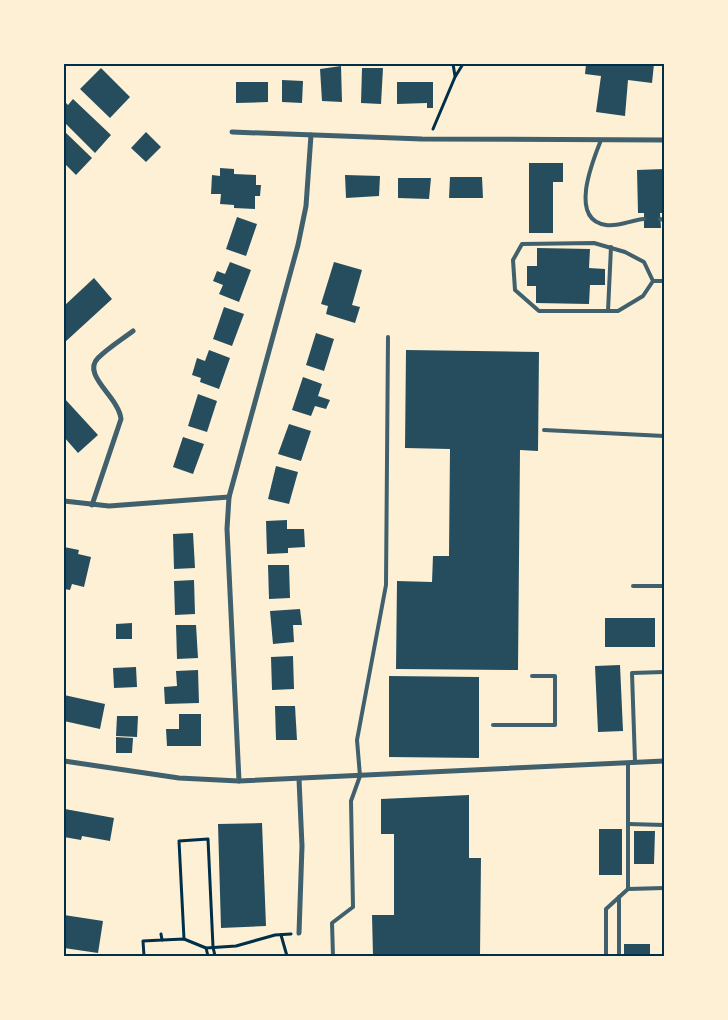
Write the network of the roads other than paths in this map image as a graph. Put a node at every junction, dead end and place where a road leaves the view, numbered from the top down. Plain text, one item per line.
1 (232, 132) dead end
2 (312, 135) junction
3 (601, 140) junction
4 (664, 140) edge
5 (644, 219) dead end
6 (611, 247) junction
7 (653, 281) junction
8 (664, 282) edge
9 (608, 311) junction
10 (133, 331) dead end
11 (388, 337) dead end
12 (544, 430) dead end
13 (664, 436) edge
14 (229, 497) junction
15 (64, 501) edge
16 (92, 505) junction
17 (633, 586) dead end
18 (664, 586) edge
19 (664, 672) edge
20 (532, 676) dead end
21 (493, 725) dead end
22 (64, 761) edge
23 (664, 761) edge
24 (628, 762) junction
25 (635, 762) junction
26 (360, 776) junction
27 (299, 779) junction
28 (239, 781) junction
29 (628, 824) junction
30 (664, 825) edge
31 (664, 888) edge
32 (628, 889) junction
33 (619, 897) junction
34 (299, 933) road end
35 (333, 956) edge
36 (606, 956) edge
37 (619, 956) edge

1 - 2 street
2 - 3 street
2 - 14 street
3 - 4 street
3 - 5 lane
6 - 7 lane
6 - 9 lane
6 - 9 lane
7 - 8 lane
7 - 9 lane
10 - 16 street
11 - 26 lane
12 - 13 lane
14 - 16 street
14 - 28 street
15 - 16 street
17 - 18 lane
19 - 25 lane
20 - 21 lane
22 - 28 street
23 - 25 street
24 - 25 street
24 - 26 street
24 - 29 lane
26 - 27 street
26 - 35 lane
27 - 28 street
27 - 34 street
29 - 30 lane
29 - 32 lane
31 - 32 lane
32 - 33 lane
33 - 36 lane
33 - 37 lane

